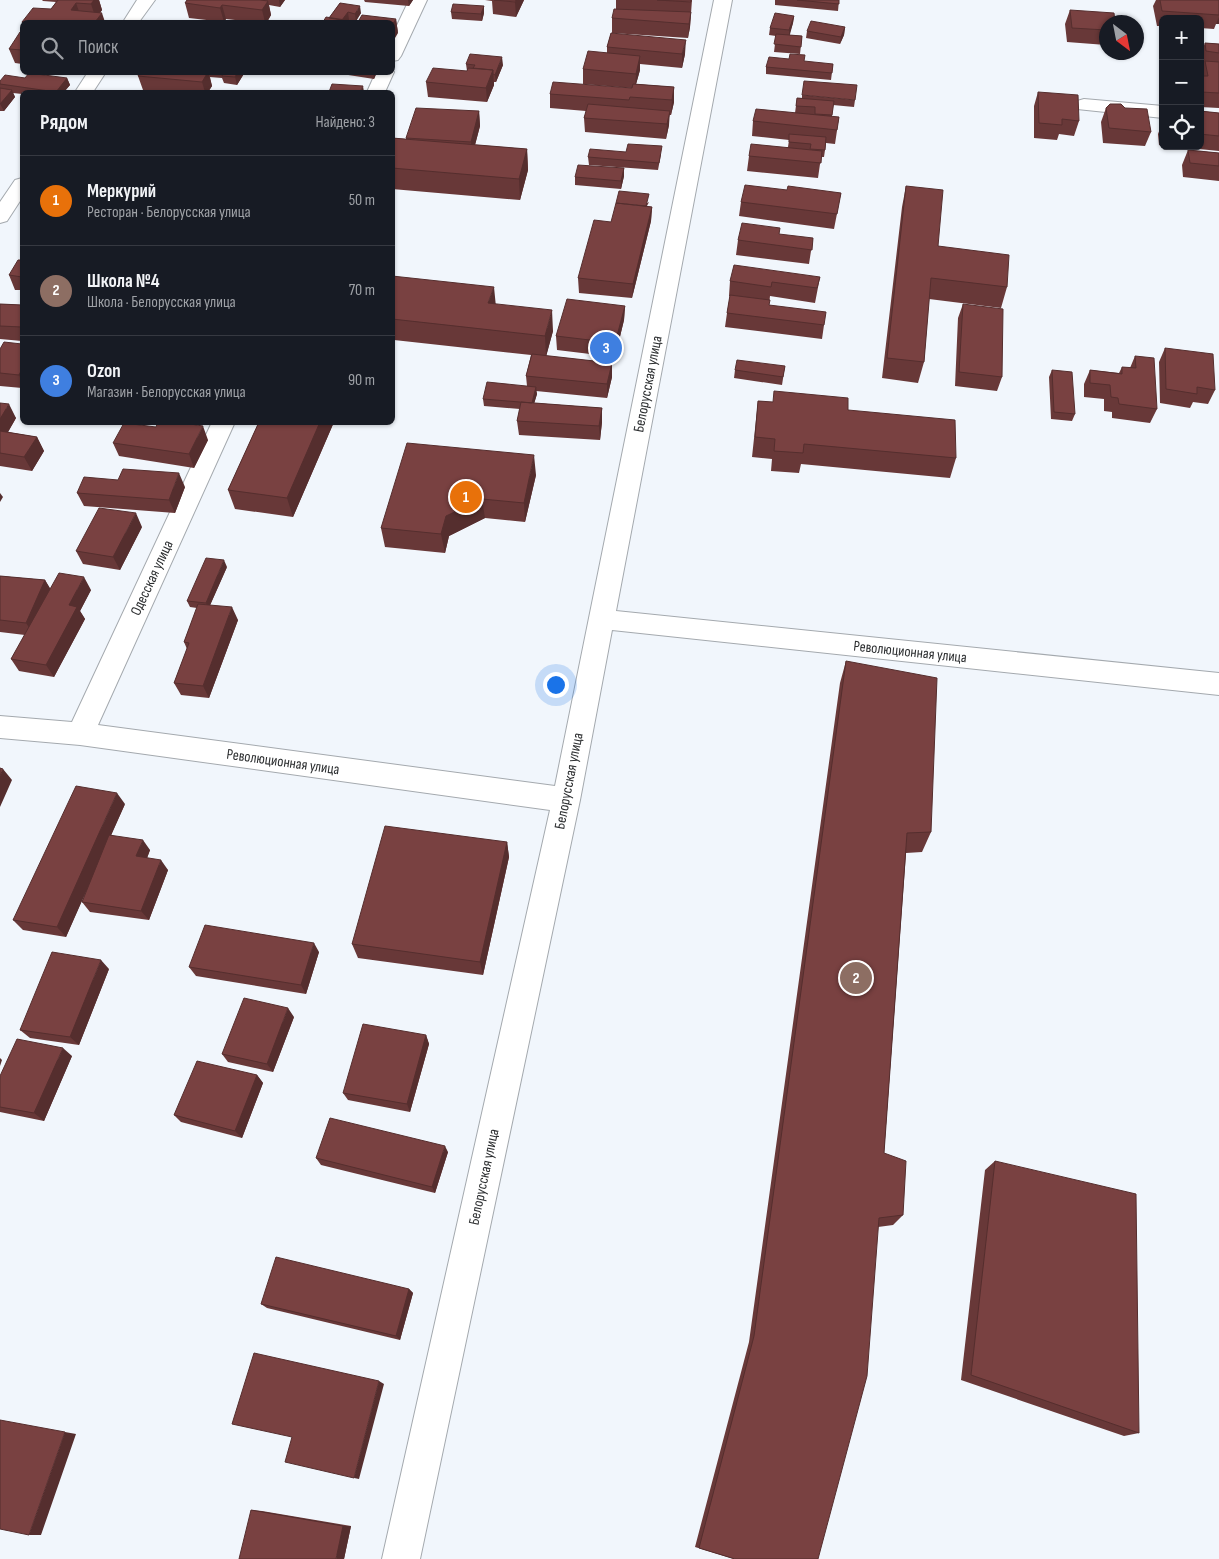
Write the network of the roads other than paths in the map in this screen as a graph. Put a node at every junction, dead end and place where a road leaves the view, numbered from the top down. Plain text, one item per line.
1 (146, 0) edge
2 (418, 0) edge
3 (723, 0) edge
4 (132, 20) edge
5 (395, 50) edge
6 (95, 75) edge
7 (384, 75) edge
8 (85, 90) edge
9 (377, 90) edge
10 (1084, 105) dead end
11 (1159, 112) edge
12 (20, 187) edge
13 (0, 217) edge
14 (223, 425) edge
15 (601, 619) junction
16 (1219, 684) edge
17 (0, 726) edge
18 (80, 734) junction
19 (566, 800) junction
20 (401, 1559) edge

1 - 4 street
2 - 5 street
3 - 15 street, Белорусская улица
6 - 8 street
7 - 9 street
10 - 11 street
12 - 13 street
14 - 18 street, Одесская улица
15 - 16 street, Революционная улица
15 - 19 street, Белорусская улица
17 - 18 street, Революционная улица
18 - 19 street, Революционная улица
19 - 20 street, Белорусская улица

